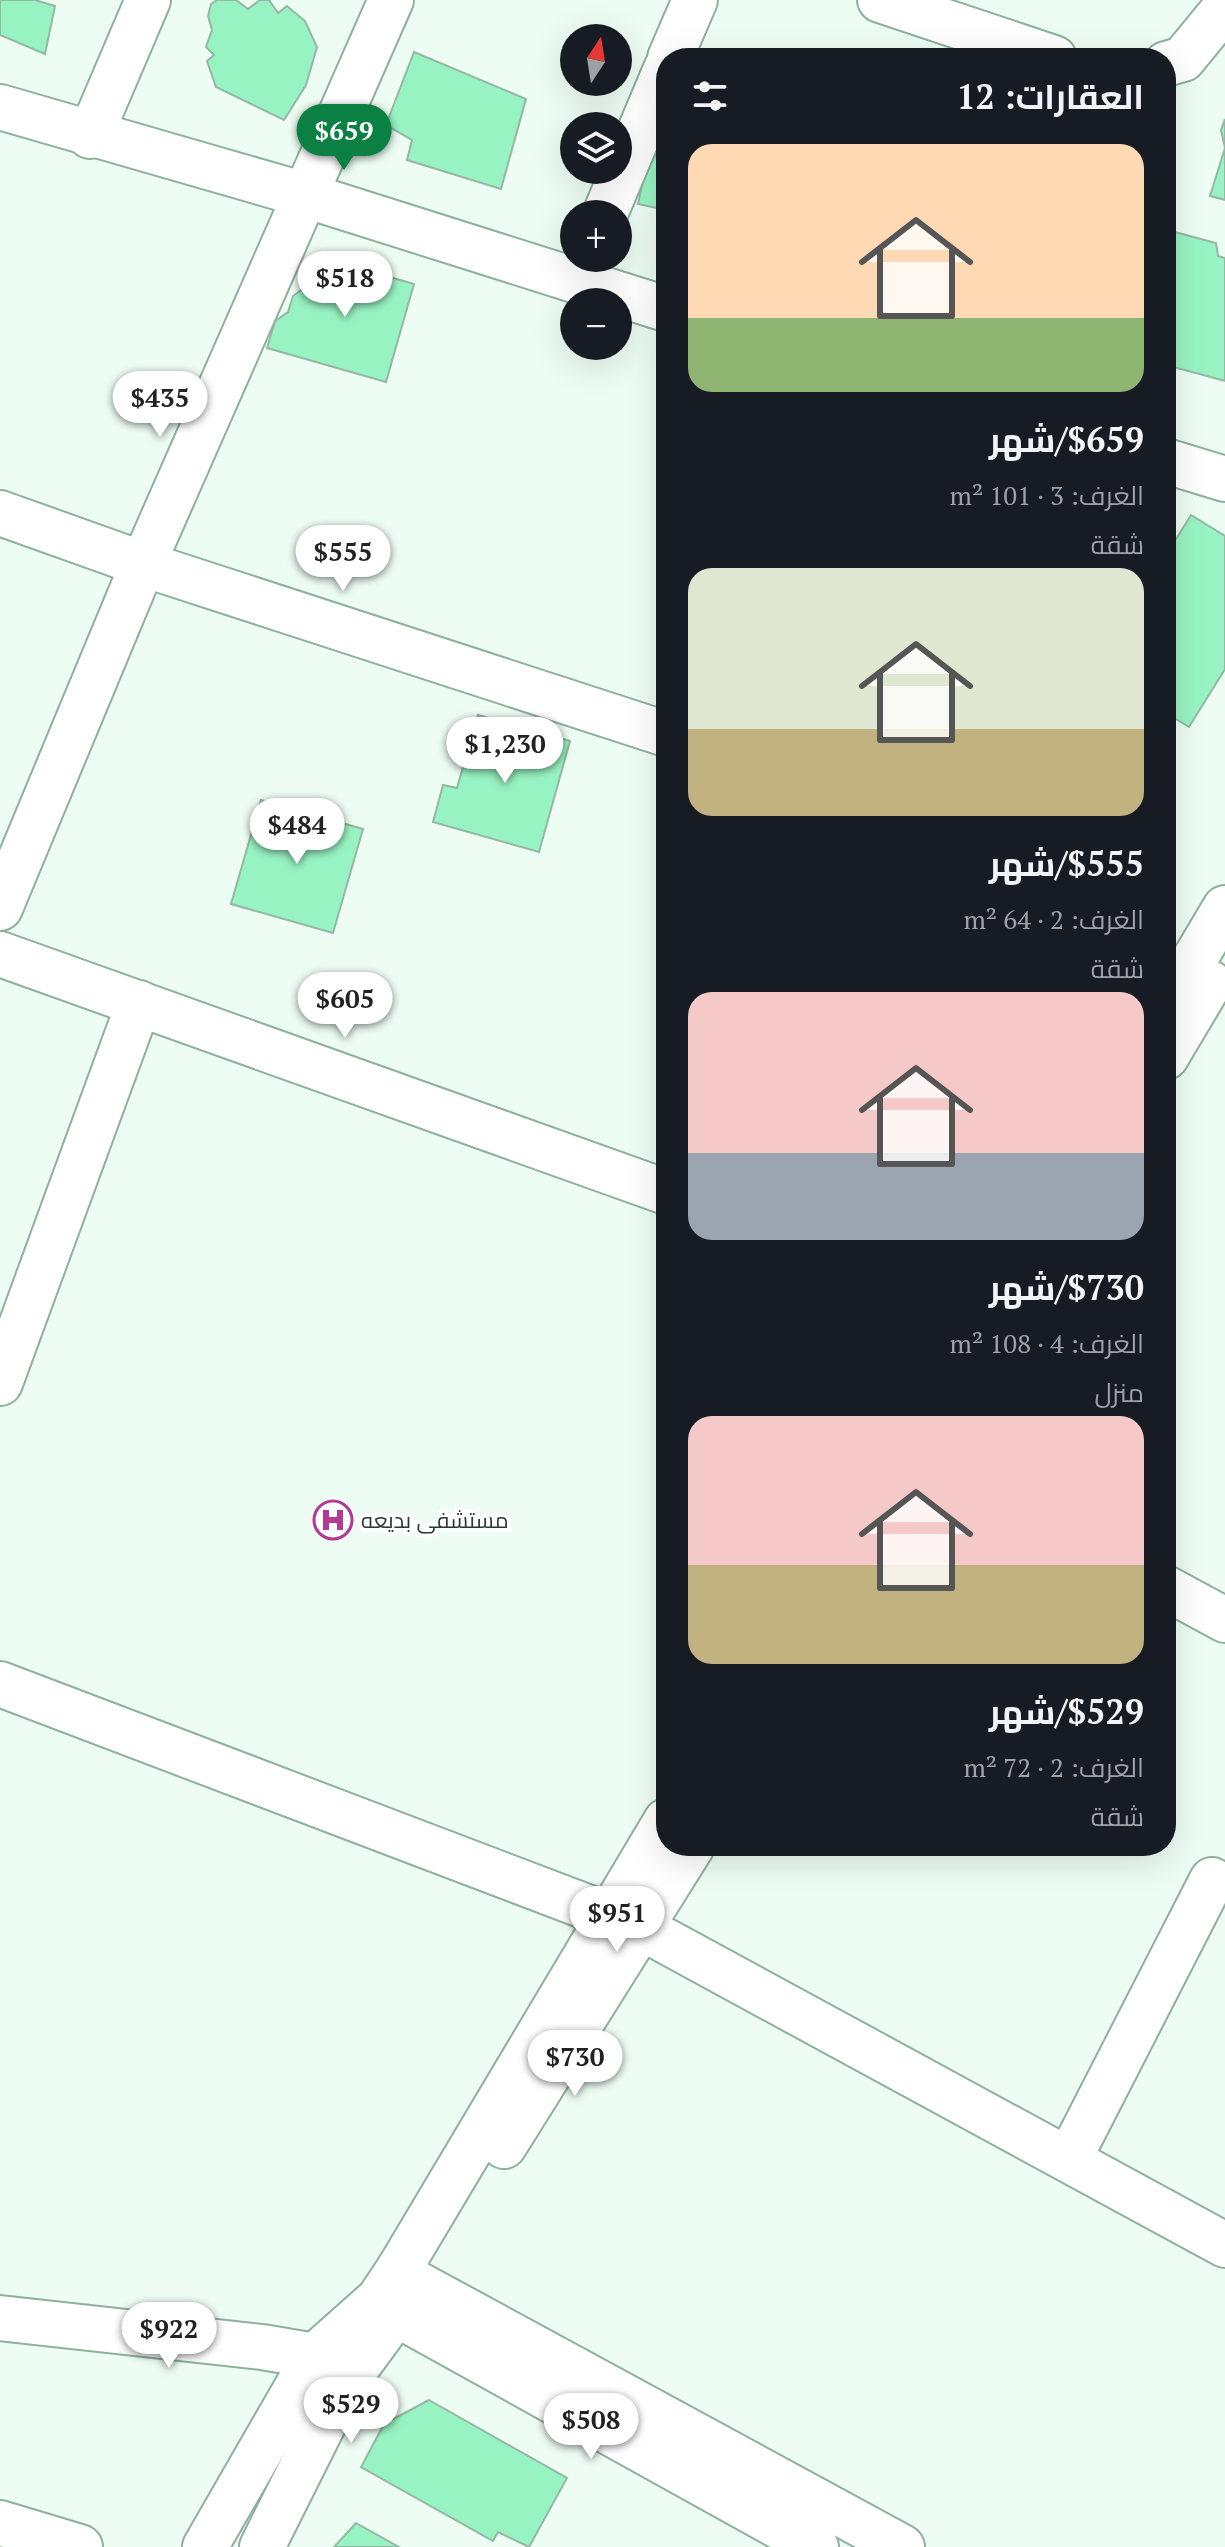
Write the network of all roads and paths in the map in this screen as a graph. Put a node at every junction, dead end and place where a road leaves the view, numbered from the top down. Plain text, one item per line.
1 (148, 0) edge
2 (391, 0) edge
3 (695, 0) edge
4 (880, 0) edge
5 (1225, 8) edge
6 (674, 48) edge
7 (1024, 48) edge
8 (1176, 61) edge
9 (656, 93) edge
10 (0, 107) edge
11 (90, 136) junction
12 (305, 195) junction
13 (611, 200) edge
14 (560, 264) edge
15 (585, 272) edge
16 (656, 304) edge
17 (1176, 464) edge
18 (1225, 479) edge
19 (0, 513) edge
20 (143, 564) junction
21 (656, 731) edge
22 (0, 908) edge
23 (1225, 908) edge
24 (0, 954) edge
25 (1225, 958) edge
26 (1176, 990) edge
27 (139, 1003) junction
28 (1176, 1040) edge
29 (656, 1188) edge
30 (0, 1383) edge
31 (1176, 1593) edge
32 (1225, 1620) edge
33 (0, 1684) edge
34 (656, 1845) edge
35 (683, 1856) edge
36 (1212, 1880) dead end
37 (625, 1921) junction
38 (1069, 2159) junction
39 (1225, 2245) edge
40 (398, 2292) junction
41 (0, 2318) edge
42 (333, 2365) junction
43 (0, 2523) edge
44 (80, 2547) edge
45 (205, 2547) edge
46 (262, 2547) edge
47 (816, 2547) edge
48 (902, 2547) edge

1 - 11 street
2 - 12 street
3 - 6 street
4 - 7 street
5 - 8 street
9 - 13 street
10 - 11 street
11 - 12 street
12 - 14 street
12 - 20 street
15 - 16 street
17 - 18 street
19 - 20 street
20 - 21 street
20 - 22 street
23 - 26 street
24 - 27 street
25 - 28 street
27 - 29 street
27 - 30 street
31 - 32 street
33 - 37 street
34 - 37 street
35 - 37 street
36 - 38 street
37 - 38 street
37 - 40 street
38 - 39 street
40 - 42 street
40 - 47 street
40 - 48 street
41 - 42 street
42 - 45 street
42 - 46 street
43 - 44 street

